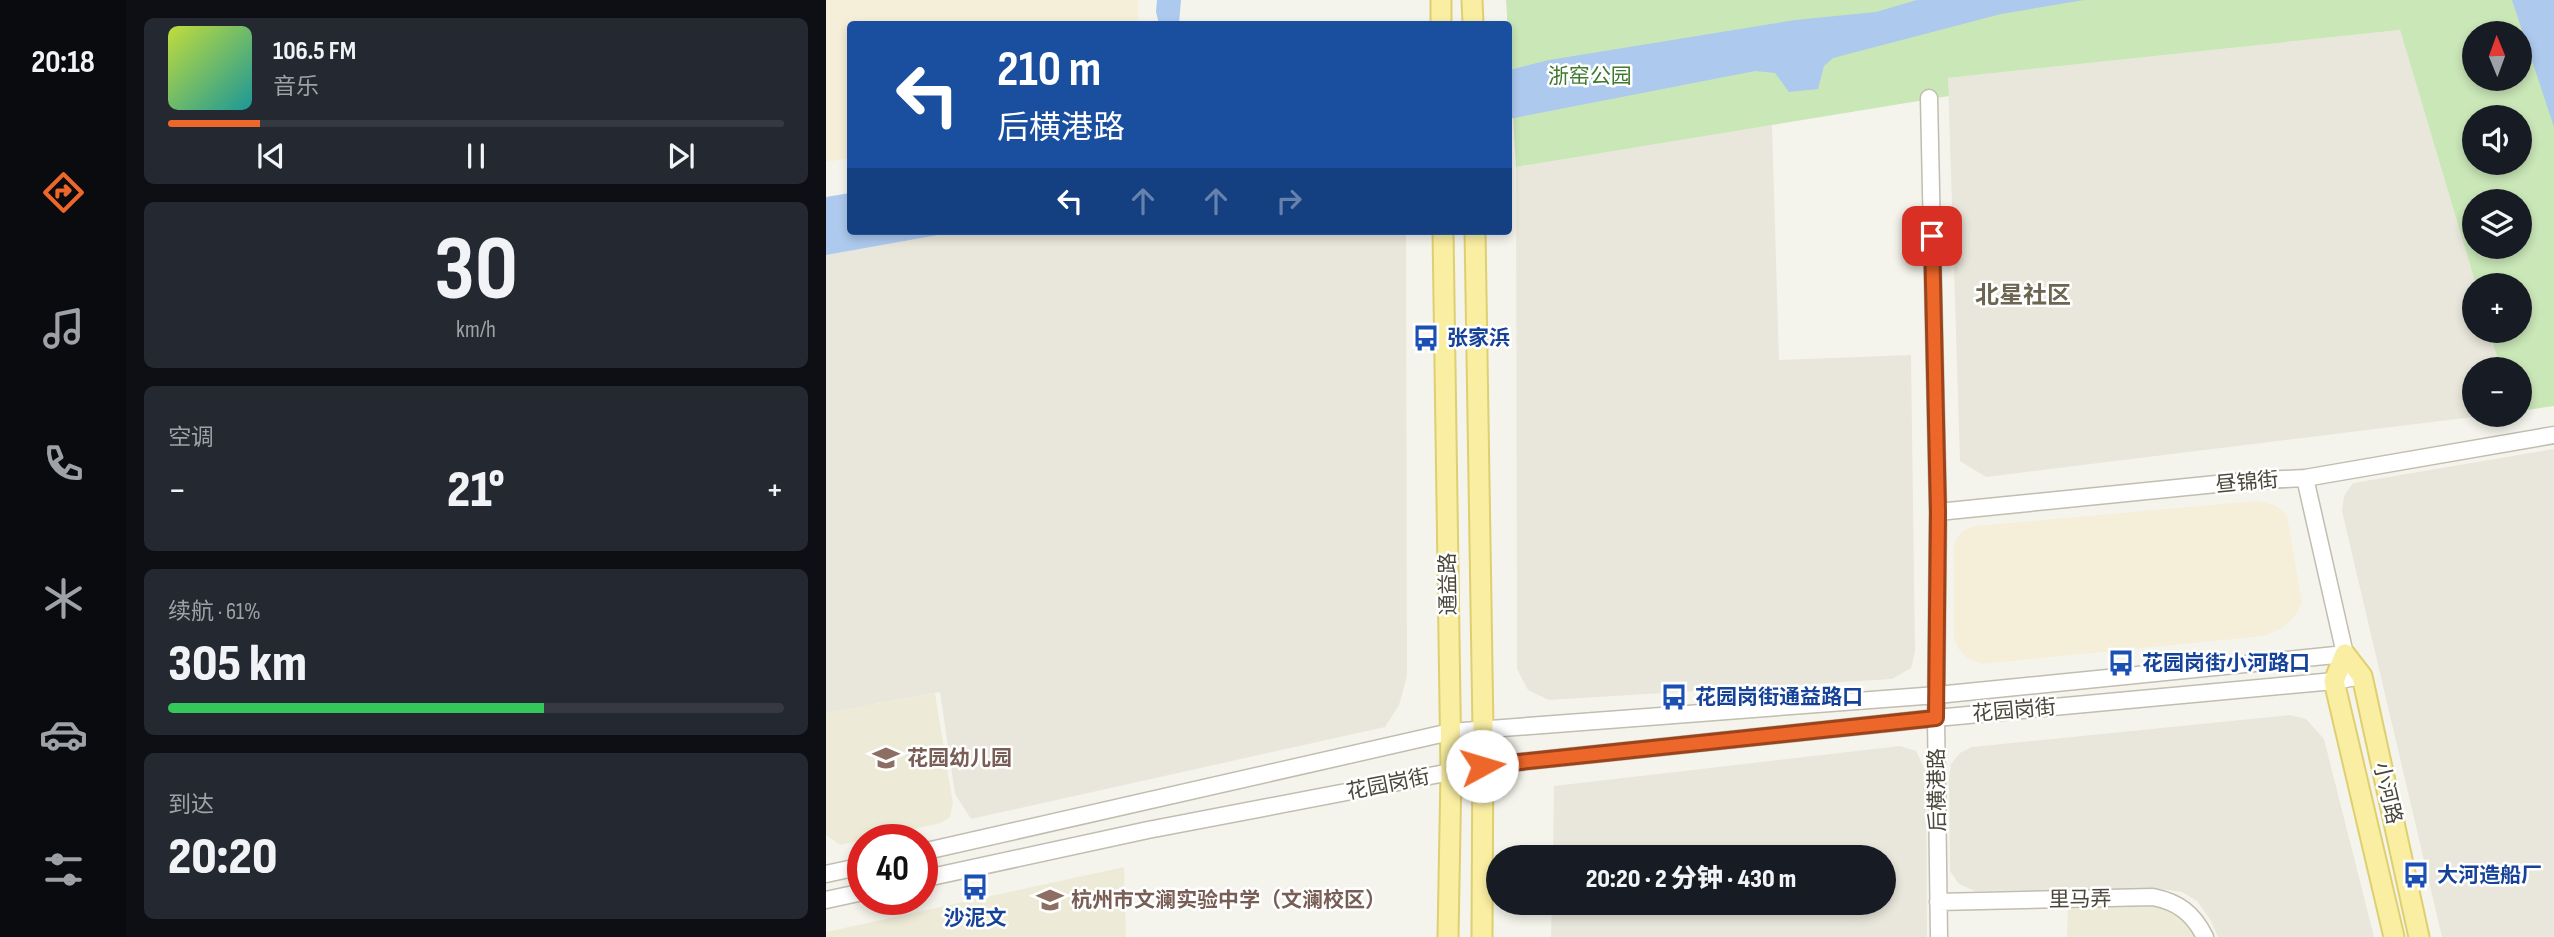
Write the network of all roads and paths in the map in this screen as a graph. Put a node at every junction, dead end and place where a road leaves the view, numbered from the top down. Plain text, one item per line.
1 (1441, 0) edge
2 (1472, 0) edge
3 (1441, 21) edge
4 (1473, 21) edge
5 (1929, 98) dead end
6 (1443, 235) edge
7 (1475, 235) edge
8 (2554, 435) edge
9 (2305, 478) junction
10 (1938, 512) junction
11 (2345, 654) junction
12 (2362, 676) junction
13 (2334, 681) junction
14 (1937, 695) junction
15 (1936, 718) junction
16 (1483, 729) junction
17 (1450, 733) junction
18 (1482, 766) junction
19 (1451, 772) junction
20 (938, 848) edge
21 (847, 869) edge
22 (826, 874) edge
23 (938, 876) edge
24 (847, 895) edge
25 (826, 900) edge
26 (1938, 902) junction
27 (1448, 937) edge
28 (1482, 937) edge
29 (1939, 937) edge
30 (2205, 937) edge
31 (2394, 937) edge
32 (2419, 937) edge

1 - 3 main road
2 - 4 main road
5 - 10 street, 后横港路
6 - 17 main road, 通益路
7 - 16 main road, 通益路
8 - 9 street, 昼锦街
9 - 10 street, 昼锦街
9 - 11 street, 小河路
10 - 14 street, 后横港路
11 - 12 main road, 小河路
11 - 13 main road
11 - 14 street, 花园岗街
12 - 13 street, 花园岗街
12 - 32 main road, 小河路
13 - 15 street, 花园岗街
13 - 31 main road, 小河路
14 - 15 street, 后横港路
14 - 16 street, 花园岗街
15 - 18 street, 花园岗街
15 - 26 street, 后横港路
16 - 17 street, 花园岗街
16 - 18 main road, 通益路
17 - 19 main road, 通益路
17 - 20 street, 花园岗街
18 - 19 street, 花园岗街
18 - 28 main road, 通益路
19 - 23 street, 花园岗街
19 - 27 main road, 通益路
21 - 22 street
24 - 25 street
26 - 29 street, 后横港路
26 - 30 street, 里马弄

